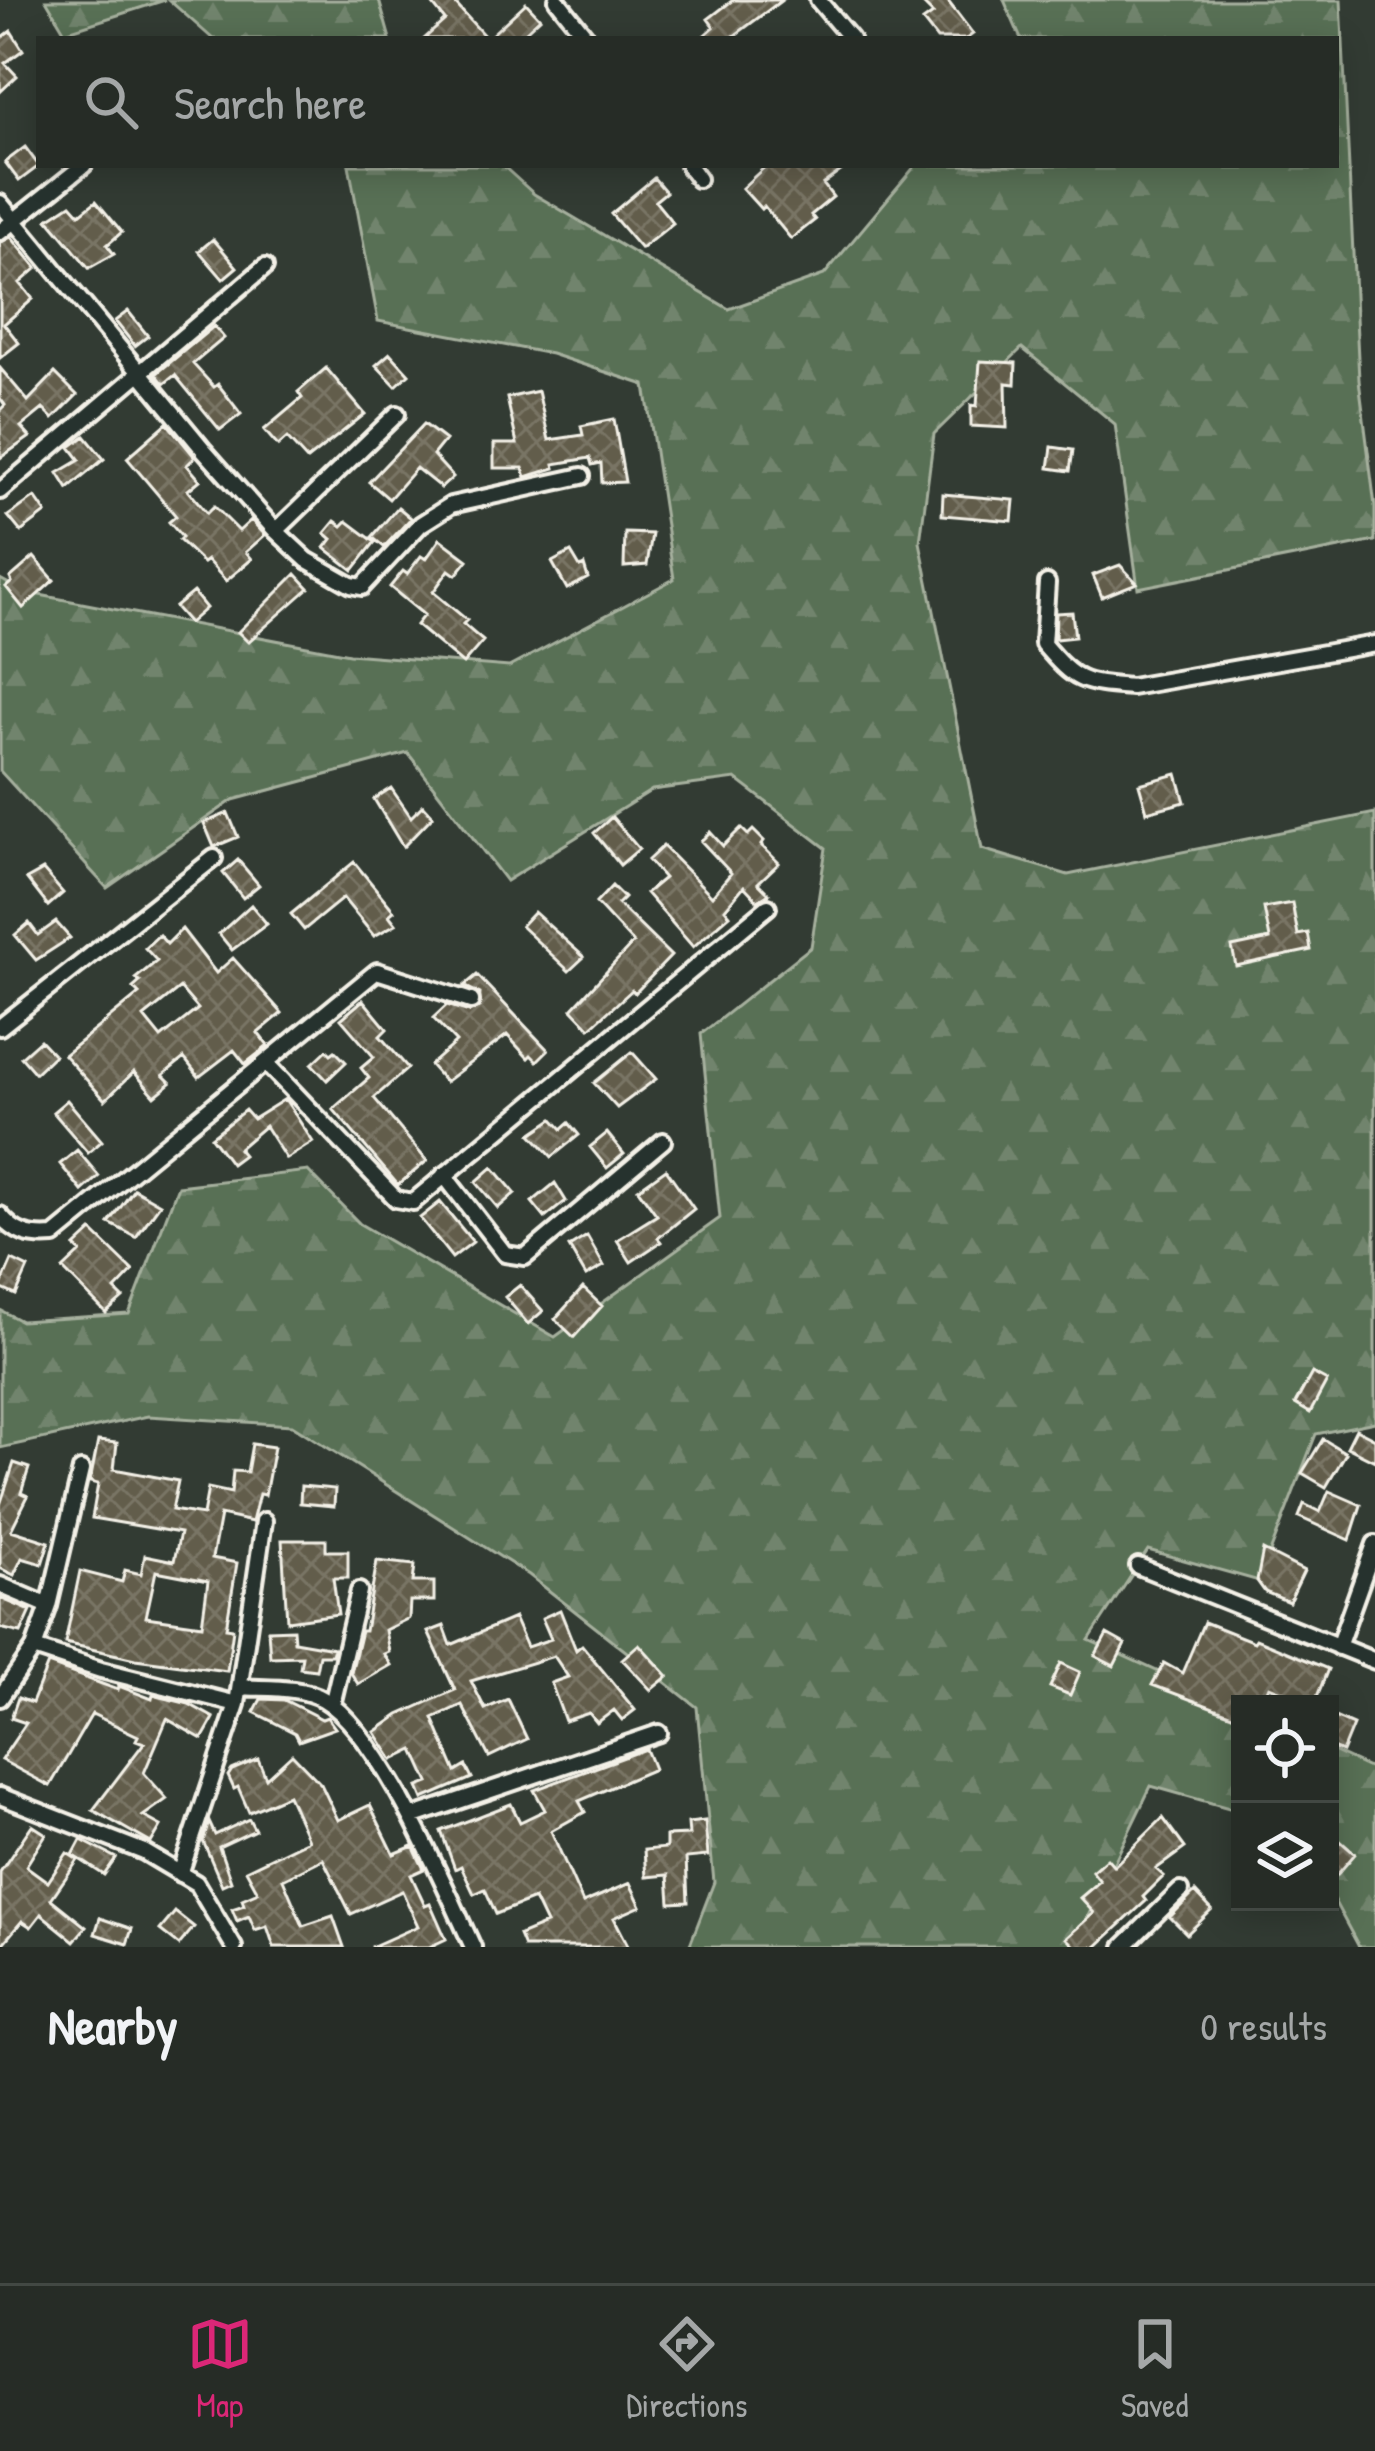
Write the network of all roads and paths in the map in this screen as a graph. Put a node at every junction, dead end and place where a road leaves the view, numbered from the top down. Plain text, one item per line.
1 (557, 0) edge
2 (818, 0) edge
3 (586, 36) edge
4 (848, 36) edge
5 (80, 168) edge
6 (690, 168) edge
7 (698, 178) dead end
8 (0, 203) edge
9 (15, 220) junction
10 (0, 232) edge
11 (265, 267) dead end
12 (140, 372) junction
13 (397, 414) dead end
14 (582, 476) dead end
15 (0, 491) edge
16 (276, 531) junction
17 (1046, 583) dead end
18 (1375, 644) edge
19 (214, 858) dead end
20 (768, 907) dead end
21 (471, 1001) dead end
22 (0, 1027) edge
23 (266, 1063) junction
24 (663, 1141) dead end
25 (444, 1174) junction
26 (0, 1215) edge
27 (81, 1471) dead end
28 (264, 1521) dead end
29 (1375, 1544) edge
30 (1138, 1566) dead end
31 (0, 1585) edge
32 (359, 1592) dead end
33 (49, 1606) junction
34 (1338, 1647) junction
35 (34, 1648) junction
36 (1375, 1661) edge
37 (240, 1688) junction
38 (0, 1697) edge
39 (237, 1704) junction
40 (332, 1706) junction
41 (658, 1733) dead end
42 (0, 1796) edge
43 (412, 1817) junction
44 (180, 1874) junction
45 (1180, 1892) dead end
46 (234, 1947) edge
47 (473, 1947) edge
48 (1123, 1947) edge

1 - 3 street
2 - 4 street
5 - 9 street
6 - 7 street
8 - 9 street
9 - 10 street
9 - 12 street
11 - 12 street
12 - 15 street
12 - 16 street
13 - 16 street
14 - 16 street
17 - 18 street
19 - 22 street
20 - 25 street
21 - 23 street
23 - 25 street
23 - 26 street
24 - 25 street
27 - 33 street
28 - 37 street
29 - 34 street
30 - 34 street
31 - 33 street
32 - 40 street
33 - 35 street
34 - 36 street
35 - 38 street
35 - 39 street
37 - 39 street
37 - 40 street
39 - 44 street
40 - 43 street
41 - 43 street
42 - 44 street
43 - 47 street
44 - 46 street
45 - 48 street

